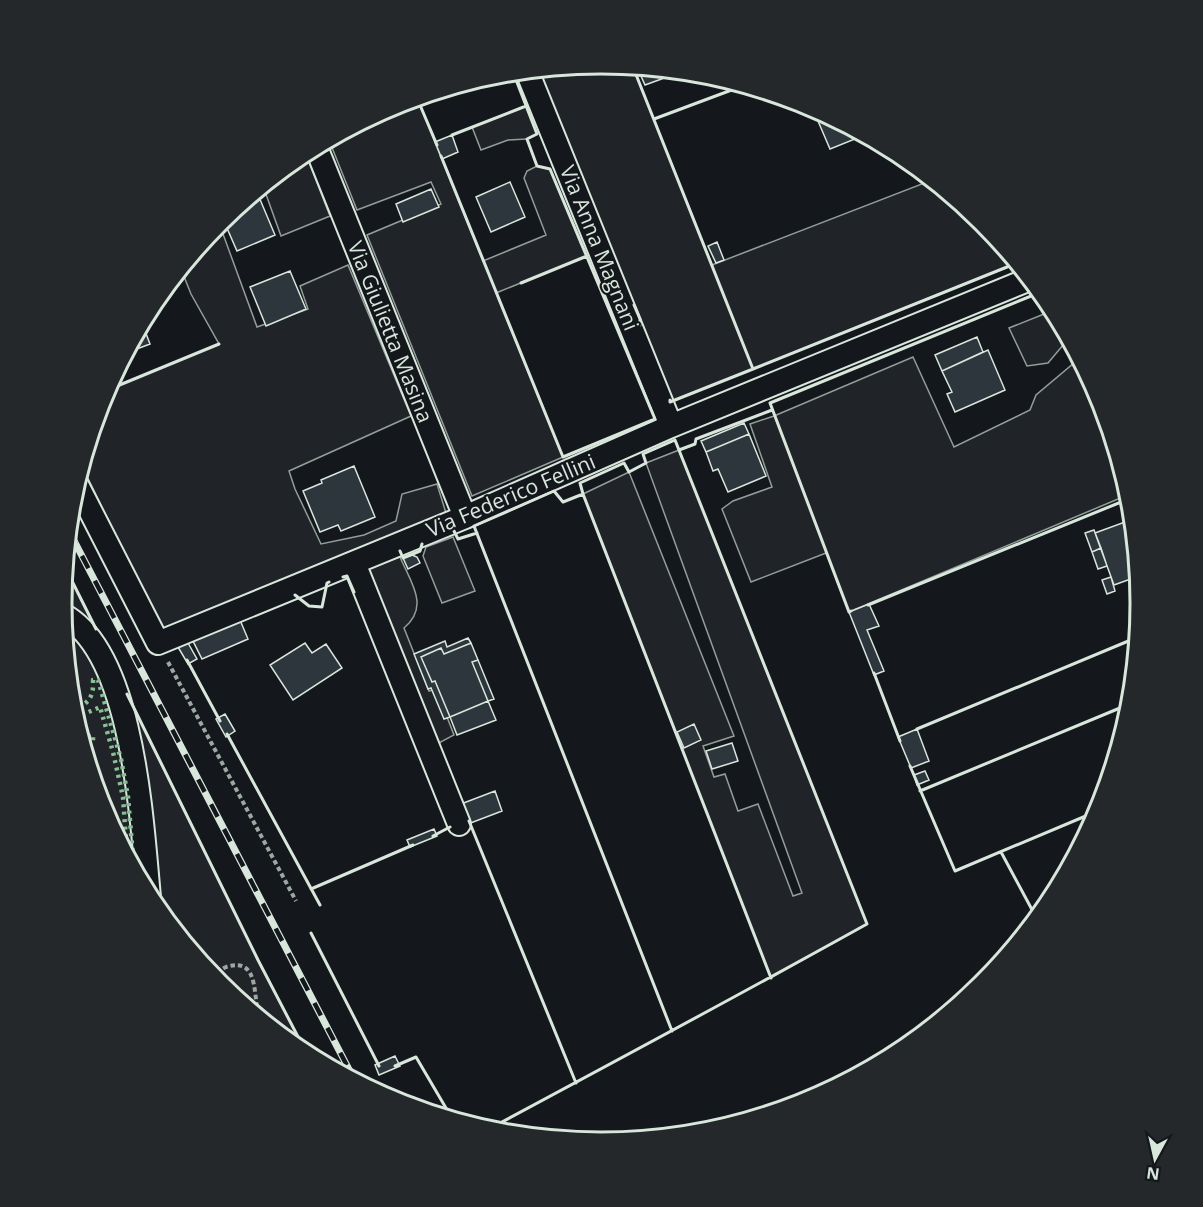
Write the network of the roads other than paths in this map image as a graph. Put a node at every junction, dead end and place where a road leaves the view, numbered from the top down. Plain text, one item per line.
1 (530, 79) edge
2 (319, 156) edge
3 (1023, 282) edge
4 (671, 426) junction
5 (83, 496) edge
6 (465, 517) junction
7 (354, 563) junction
8 (73, 621) edge
9 (459, 824) dead end
10 (147, 874) edge

1 - 4 street, Via Anna Magnani
2 - 6 street, Via Giulietta Masina
3 - 4 street, Via Federico Fellini
4 - 6 street, Via Federico Fellini
5 - 7 street, Via Federico Fellini
6 - 7 street, Via Federico Fellini
7 - 9 street
8 - 10 street

